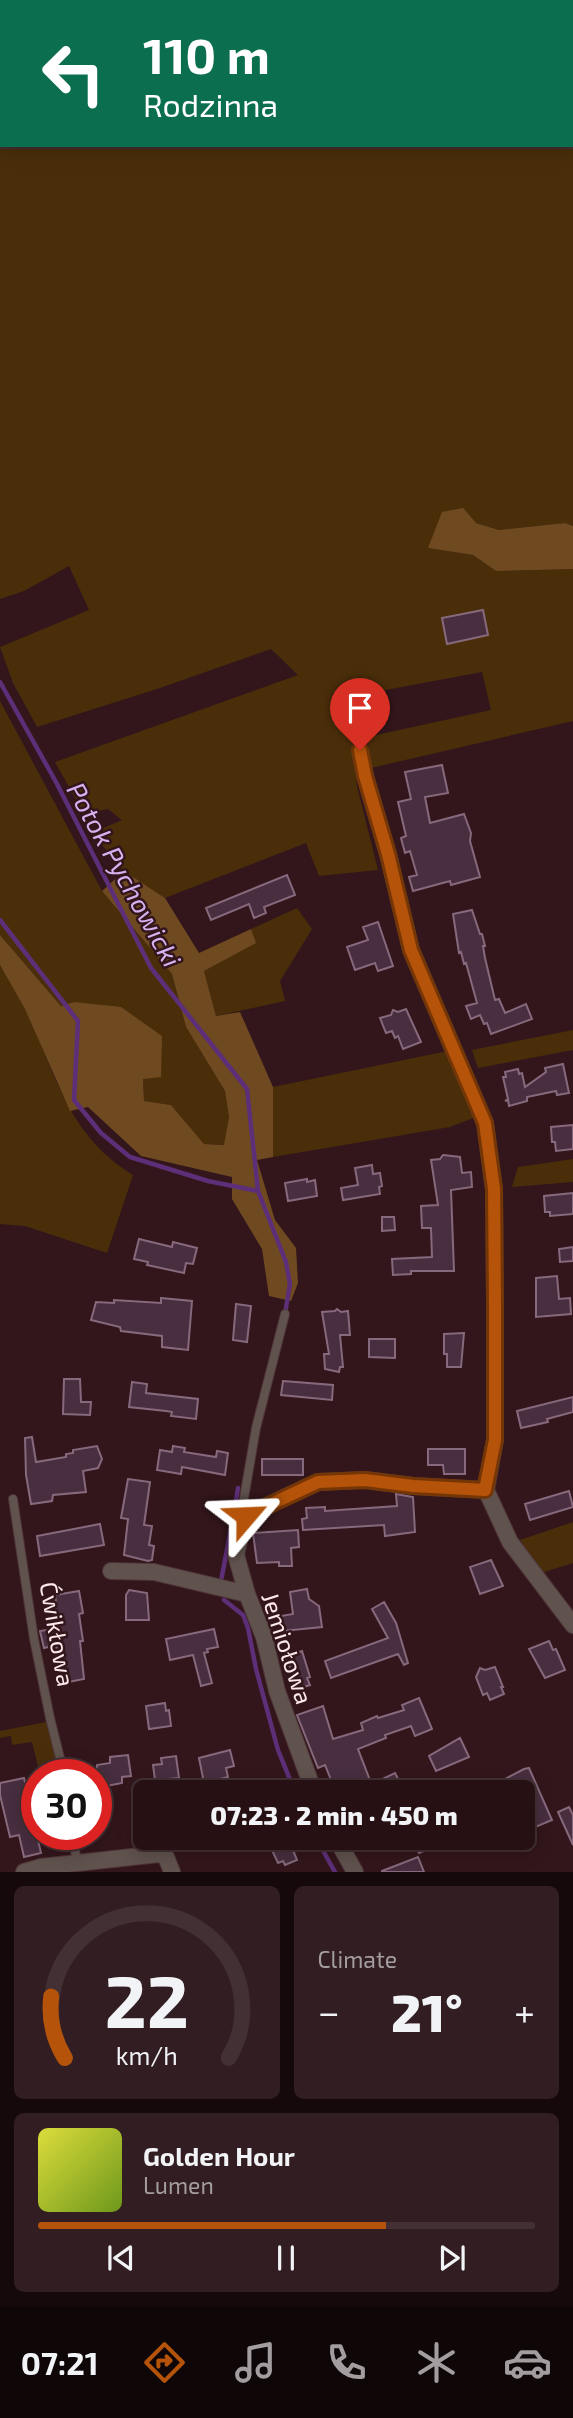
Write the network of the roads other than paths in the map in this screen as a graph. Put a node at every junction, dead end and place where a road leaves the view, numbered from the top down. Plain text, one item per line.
1 (360, 750) dead end
2 (285, 1314) dead end
3 (485, 1490) junction
4 (13, 1499) dead end
5 (246, 1516) junction
6 (111, 1571) dead end
7 (247, 1594) junction
8 (573, 1625) edge
9 (60, 1759) edge
10 (307, 1780) edge
11 (75, 1850) edge
12 (343, 1850) edge
13 (78, 1868) edge
14 (24, 1872) edge
15 (172, 1872) edge
16 (355, 1872) edge

1 - 3 street
2 - 5 lane, Jemiołowa
3 - 5 street
3 - 8 street
4 - 9 lane, Ćwikłowa
5 - 7 street, Jemiołowa
6 - 7 street
7 - 10 street, Jemiołowa
11 - 13 lane
12 - 16 street
13 - 14 street
13 - 15 street

